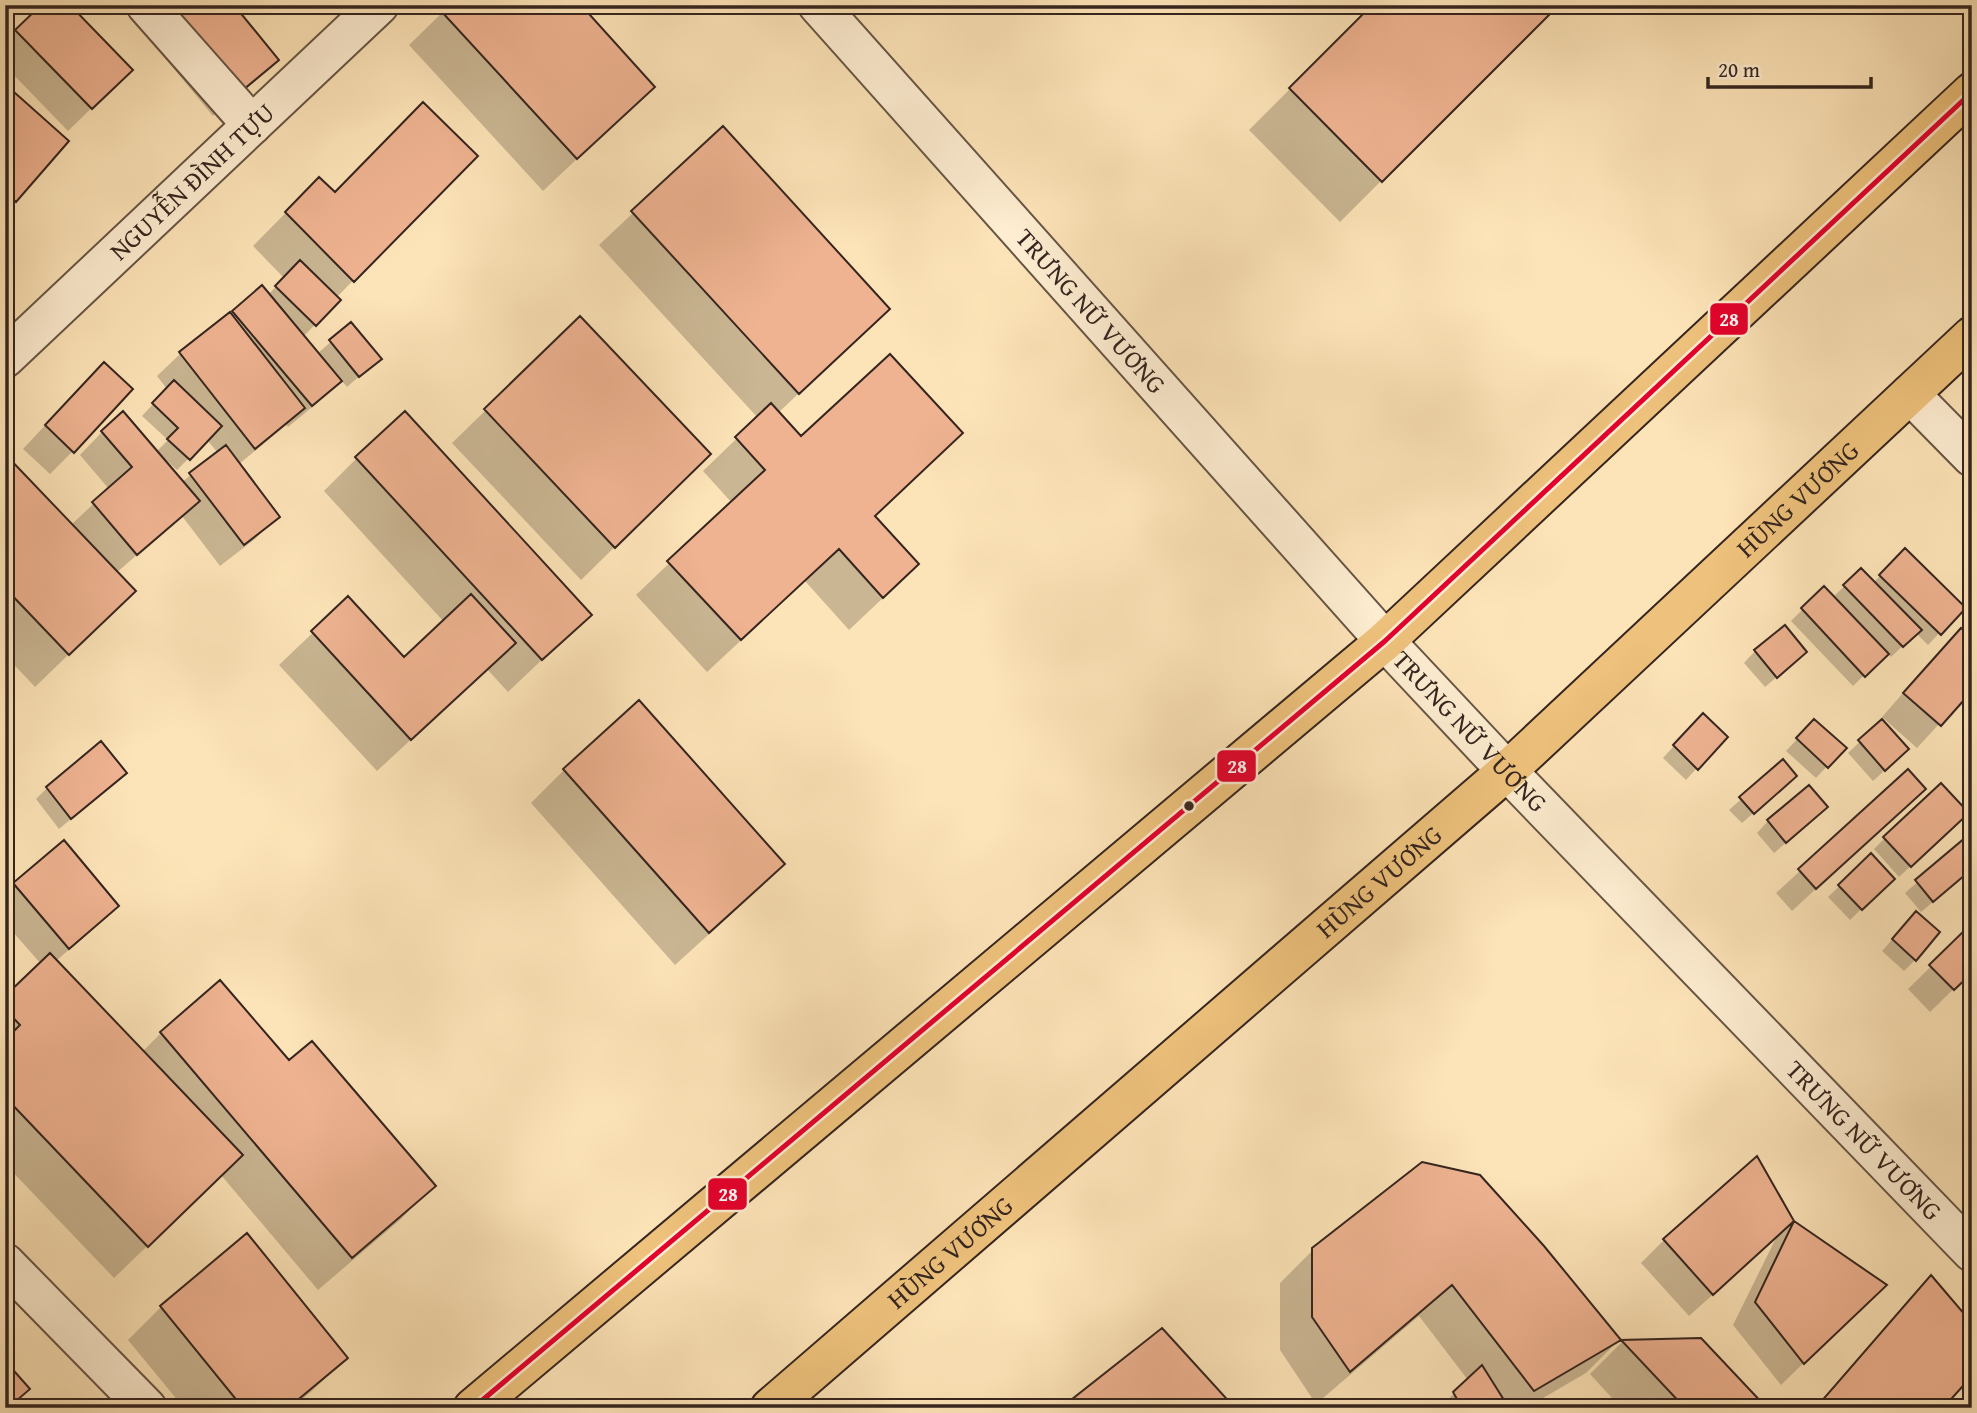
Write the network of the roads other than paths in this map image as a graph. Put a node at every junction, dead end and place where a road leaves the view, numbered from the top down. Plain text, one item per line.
1 (146, 5) edge
2 (379, 5) edge
3 (818, 5) edge
4 (1972, 92) edge
5 (252, 125) junction
6 (1972, 336) edge
7 (5, 358) edge
8 (1910, 394) junction
9 (1972, 457) edge
10 (1385, 641) junction
11 (1507, 771) junction
12 (1972, 1252) edge
13 (5, 1264) edge
14 (147, 1408) edge
15 (473, 1408) edge
16 (770, 1408) edge

1 - 5 street
2 - 5 street, NGUYỄN ĐÌNH TỰU
3 - 10 street, TRƯNG NỮ VƯƠNG
4 - 10 main road
5 - 7 street, NGUYỄN ĐÌNH TỰU
6 - 8 main road, HÙNG VƯƠNG
8 - 9 street
8 - 11 main road, HÙNG VƯƠNG
10 - 11 street, TRƯNG NỮ VƯƠNG
10 - 15 main road
11 - 12 street, TRƯNG NỮ VƯƠNG
11 - 16 main road, HÙNG VƯƠNG
13 - 14 street

